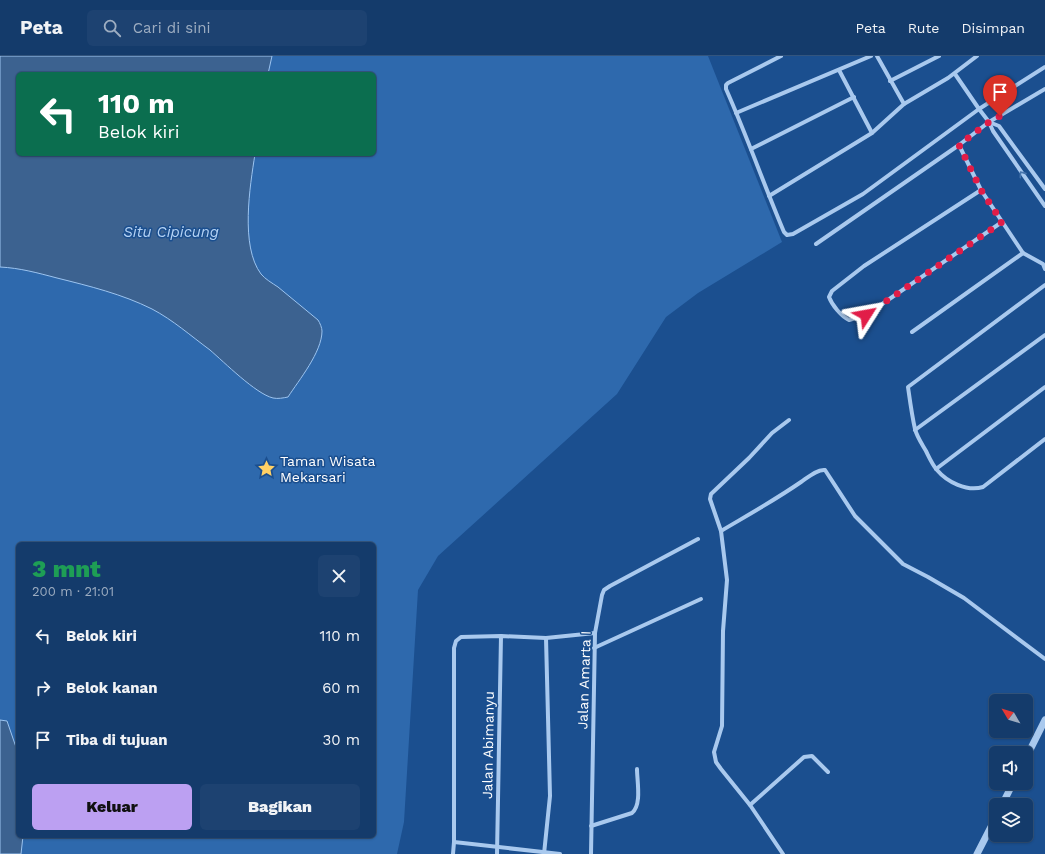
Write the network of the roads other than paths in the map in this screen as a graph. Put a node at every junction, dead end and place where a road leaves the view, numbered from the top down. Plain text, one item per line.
1 (781, 56) edge
2 (871, 56) edge
3 (877, 56) edge
4 (939, 56) edge
5 (977, 56) edge
6 (1045, 67) edge
7 (839, 70) junction
8 (954, 74) junction
9 (890, 81) junction
10 (1045, 89) edge
11 (854, 97) junction
12 (904, 104) junction
13 (980, 111) junction
14 (736, 113) junction
15 (989, 122) junction
16 (872, 133) junction
17 (959, 145) junction
18 (751, 149) junction
19 (1045, 189) edge
20 (981, 190) junction
21 (769, 196) junction
22 (1045, 206) edge
23 (1002, 222) junction
24 (816, 244) dead end
25 (1023, 253) junction
26 (1044, 263) edge
27 (1045, 269) edge
28 (1045, 284) edge
29 (912, 332) dead end
30 (1045, 335) edge
31 (1045, 387) edge
32 (789, 420) dead end
33 (915, 430) junction
34 (1045, 439) edge
35 (936, 469) junction
36 (720, 531) junction
37 (698, 539) dead end
38 (701, 599) dead end
39 (594, 633) junction
40 (501, 636) junction
41 (546, 638) junction
42 (594, 648) junction
43 (1045, 659) edge
44 (1045, 720) edge
45 (1032, 746) edge
46 (637, 769) dead end
47 (828, 772) dead end
48 (750, 805) junction
49 (591, 826) junction
50 (989, 831) edge
51 (454, 842) junction
52 (498, 847) junction
53 (544, 853) edge
54 (453, 854) edge
55 (497, 854) edge
56 (560, 854) edge
57 (591, 854) edge
58 (783, 854) edge
59 (977, 854) edge

1 - 14 street
2 - 7 street
3 - 9 street
4 - 9 street
5 - 8 street
6 - 13 street
7 - 11 street
7 - 14 street
8 - 12 street
8 - 13 street
9 - 12 street
10 - 15 street
11 - 16 street
11 - 18 street
12 - 16 street
13 - 15 street
13 - 21 street
14 - 18 street
15 - 17 street
15 - 19 street
22 -> 15 street
16 - 21 street
17 - 20 street
17 - 24 street
18 - 21 street
20 - 23 street
20 - 23 street
23 - 25 street
25 - 26 street
25 - 29 street
26 - 27 street
28 - 33 street
30 - 33 street
31 - 35 street
32 - 36 street
33 - 35 street
34 - 35 street
36 - 43 street
36 - 48 street
37 - 39 street, Jalan Amarta I
38 - 42 street
39 - 41 street
39 - 42 street, Jalan Amarta I
40 - 41 street
40 - 51 street
40 - 52 street, Jalan Abimanyu
41 - 53 street
42 - 49 street, Jalan Amarta I
44 - 45 street
46 - 49 street
47 - 48 street
48 - 58 street
49 - 57 street, Jalan Amarta I
50 - 59 street
51 - 52 street
51 - 54 street
52 - 53 street
52 - 55 street, Jalan Abimanyu
53 - 56 street

